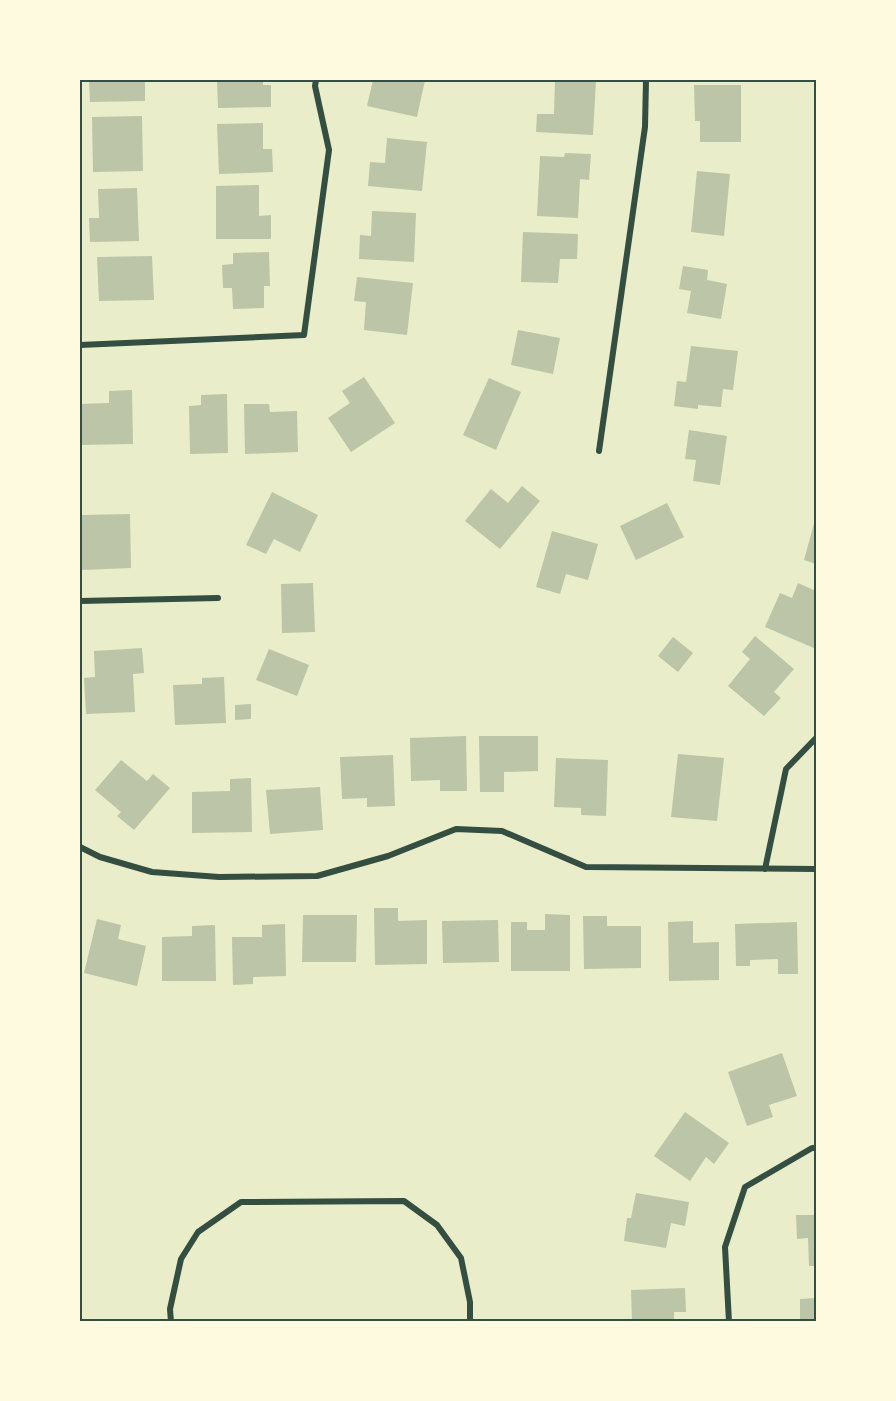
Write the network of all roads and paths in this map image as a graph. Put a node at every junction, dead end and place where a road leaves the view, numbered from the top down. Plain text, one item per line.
1 (316, 80) edge
2 (646, 80) edge
3 (80, 345) edge
4 (599, 452) dead end
5 (218, 598) dead end
6 (80, 601) edge
7 (816, 738) edge
8 (80, 847) edge
9 (765, 869) junction
10 (816, 869) edge
11 (816, 1148) edge
12 (171, 1322) edge
13 (470, 1322) edge
14 (729, 1322) edge

1 - 3 street
2 - 4 street
5 - 6 street
7 - 9 street
8 - 9 street
9 - 10 street
11 - 14 street
12 - 13 street

